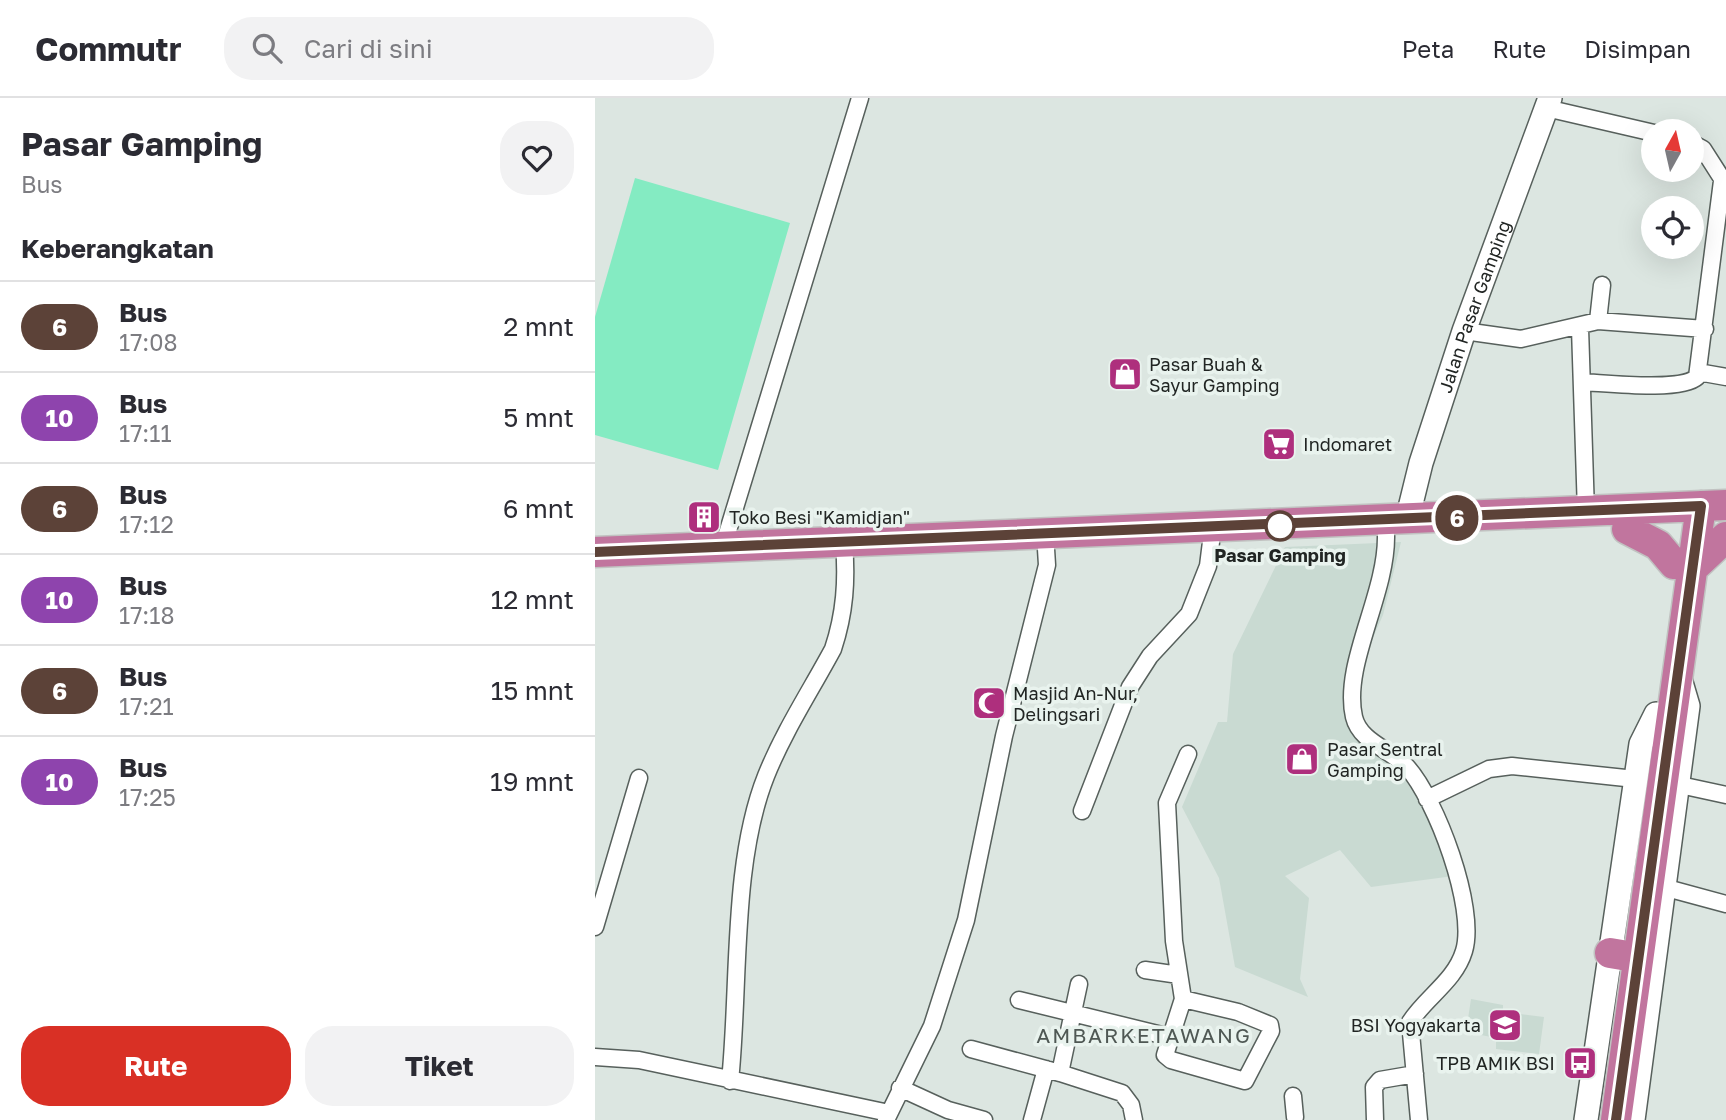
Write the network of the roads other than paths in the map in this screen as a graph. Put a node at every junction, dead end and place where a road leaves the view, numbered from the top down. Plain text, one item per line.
1 (860, 98) edge
2 (1548, 103) edge
3 (1641, 129) edge
4 (1705, 152) edge
5 (1724, 183) edge
6 (1602, 285) dead end
7 (1598, 321) junction
8 (1580, 328) junction
9 (1705, 329) junction
10 (1464, 331) junction
11 (1698, 372) junction
12 (1726, 377) edge
13 (1582, 382) junction
14 (1585, 512) junction
15 (1637, 519) junction
16 (1705, 519) edge
17 (1397, 528) junction
18 (1211, 542) junction
19 (723, 547) junction
20 (1046, 549) junction
21 (845, 550) junction
22 (595, 552) edge
23 (1684, 565) junction
24 (595, 568) edge
25 (1678, 673) junction
26 (1656, 714) junction
27 (1188, 754) dead end
28 (639, 778) dead end
29 (1635, 779) junction
30 (1680, 785) junction
31 (1726, 795) edge
32 (1427, 799) junction
33 (1082, 811) dead end
34 (1649, 822) junction
35 (1663, 887) junction
36 (1726, 904) edge
37 (595, 927) edge
38 (1616, 954) junction
39 (1145, 970) dead end
40 (1179, 975) junction
41 (1079, 984) dead end
42 (1183, 999) junction
43 (1019, 1000) dead end
44 (1075, 1016) junction
45 (1170, 1037) junction
46 (1636, 1038) junction
47 (971, 1049) dead end
48 (595, 1057) edge
49 (1053, 1071) junction
50 (1415, 1074) junction
51 (730, 1081) junction
52 (900, 1088) junction
53 (1293, 1096) dead end
54 (887, 1116) edge
55 (1291, 1119) edge
56 (984, 1120) edge
57 (1032, 1120) edge
58 (1134, 1120) edge
59 (1375, 1120) edge
60 (1419, 1120) edge
61 (1586, 1120) edge
62 (1598, 1120) edge
63 (1616, 1120) edge
64 (1633, 1120) edge

1 - 19 street
2 - 3 street
2 - 10 street, Jalan Pasar Gamping
4 - 5 street
5 - 9 street
6 - 7 street
7 - 8 street
7 - 9 street
8 - 10 street
8 - 13 street
9 - 11 street
10 - 17 street, Jalan Pasar Gamping
11 - 12 street
11 - 13 street
13 - 14 street
14 - 15 highway
14 - 17 highway
15 - 16 highway
15 - 17 highway
15 - 23 highway
16 - 23 highway
16 - 23 highway
17 - 18 highway
17 - 21 highway
17 - 32 street
18 - 20 highway
18 - 33 street
19 - 21 highway
19 - 22 highway
20 - 21 highway
20 - 52 street
21 - 24 highway
21 - 51 street
23 - 25 highway
23 - 26 highway
25 - 30 street
25 - 34 highway
26 - 29 street
26 - 34 highway
27 - 40 street
28 - 37 street
29 - 32 street
29 - 38 street
30 - 31 street
30 - 35 street
32 - 50 street
34 - 38 highway
34 - 46 highway
35 - 36 street
35 - 46 street
38 - 61 street
38 - 62 highway
39 - 40 street
40 - 42 street
41 - 44 street
42 - 45 street
42 - 45 street
43 - 44 street
44 - 45 street
44 - 49 street
46 - 63 highway
46 - 64 street
47 - 49 street
48 - 51 street
49 - 57 street
49 - 58 street
50 - 59 street
50 - 60 street
51 - 54 street
52 - 54 street
52 - 56 street
53 - 55 street

